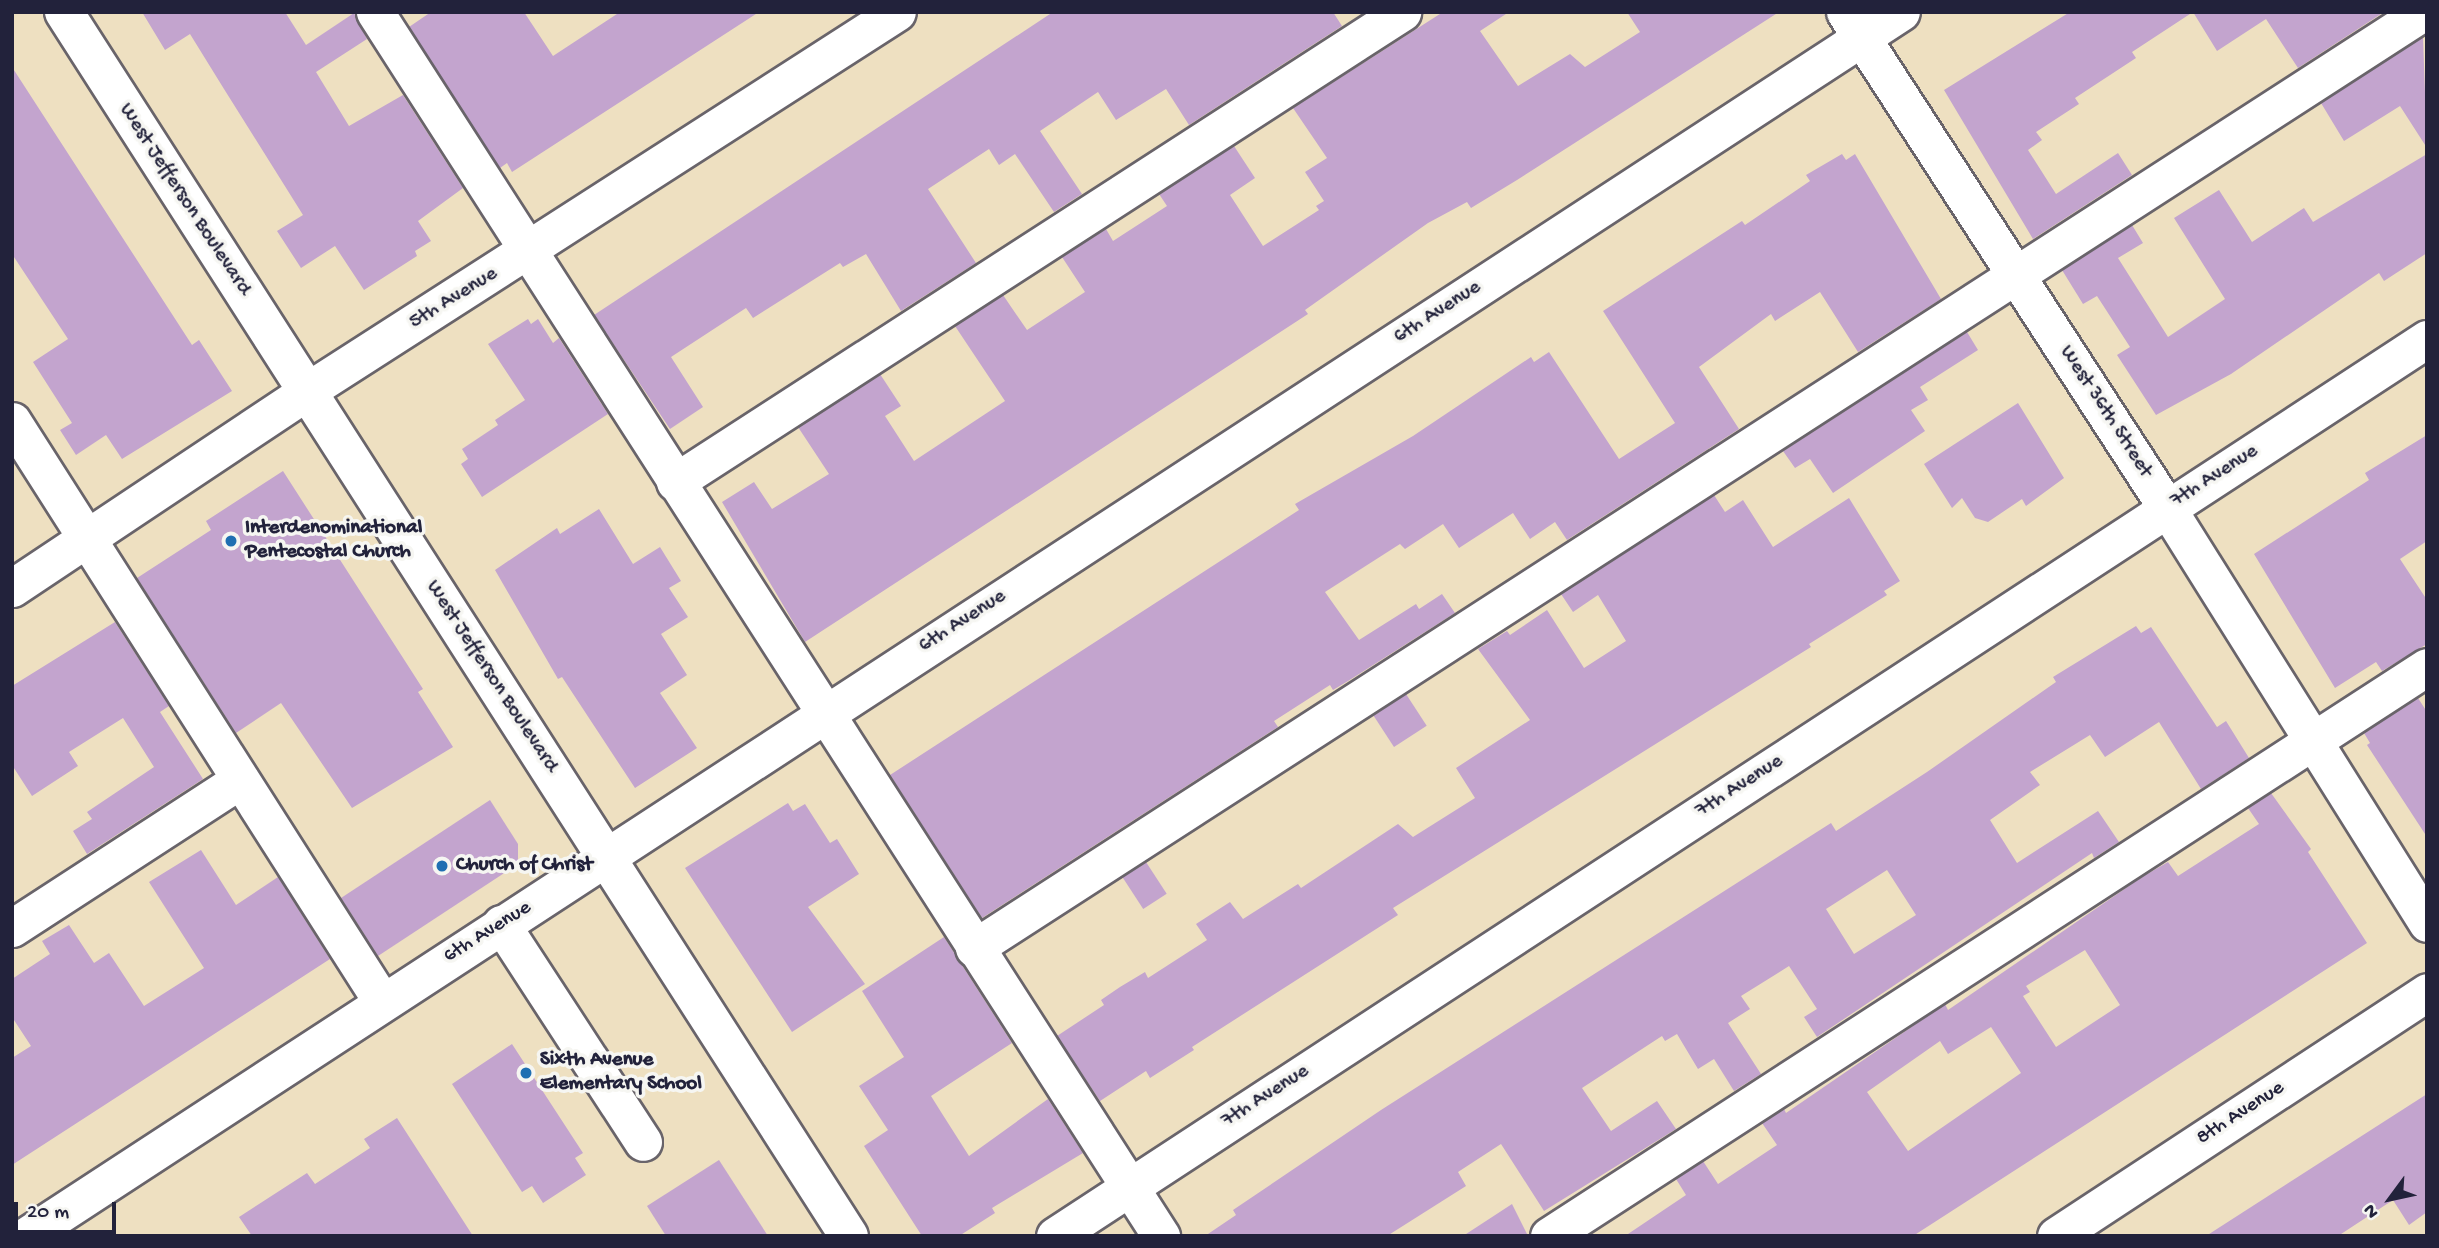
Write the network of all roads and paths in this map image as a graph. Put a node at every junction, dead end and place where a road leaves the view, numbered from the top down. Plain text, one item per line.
1 (64, 12) edge
2 (897, 12) edge
3 (1402, 12) edge
4 (1901, 12) edge
5 (2423, 12) edge
6 (388, 17) edge
7 (1853, 25) edge
8 (528, 251) junction
9 (2017, 276) junction
10 (2427, 339) edge
11 (307, 391) junction
12 (12, 421) edge
13 (675, 482) junction
14 (2167, 508) junction
15 (87, 539) junction
16 (12, 588) edge
17 (2427, 667) edge
18 (822, 713) junction
19 (2313, 740) junction
20 (240, 780) junction
21 (607, 857) junction
22 (2427, 923) edge
23 (501, 924) junction
24 (12, 928) edge
25 (974, 948) junction
26 (2427, 992) edge
27 (381, 1000) junction
28 (643, 1142) dead end
29 (1130, 1186) junction
30 (26, 1236) edge
31 (849, 1236) edge
32 (1055, 1236) edge
33 (1161, 1236) edge
34 (1549, 1236) edge
35 (2056, 1236) edge

1 - 11 main road, West Jefferson Boulevard
2 - 8 street, 5th Avenue
3 - 13 street
4 - 7 street, 6th Avenue
5 - 9 street
6 - 8 street
7 - 9 street, West 36th Street
7 - 18 street, 6th Avenue
8 - 11 street, 5th Avenue
8 - 13 street
9 - 14 street, West 36th Street
9 - 25 street
10 - 14 street, 7th Avenue
11 - 15 street, 5th Avenue
11 - 21 main road, West Jefferson Boulevard
12 - 15 street
13 - 18 street
14 - 19 street, West 36th Street
14 - 29 street, 7th Avenue
15 - 16 street, 5th Avenue
15 - 20 street
17 - 19 street
18 - 21 street, 6th Avenue
18 - 25 street
19 - 22 street, West 36th Street
19 - 34 street
20 - 24 street
20 - 27 street
21 - 23 street, 6th Avenue
21 - 31 main road, West Jefferson Boulevard
23 - 27 street, 6th Avenue
23 - 28 street
25 - 29 street
26 - 35 street, 8th Avenue
27 - 30 street, 6th Avenue
29 - 32 street, 7th Avenue
29 - 33 street

